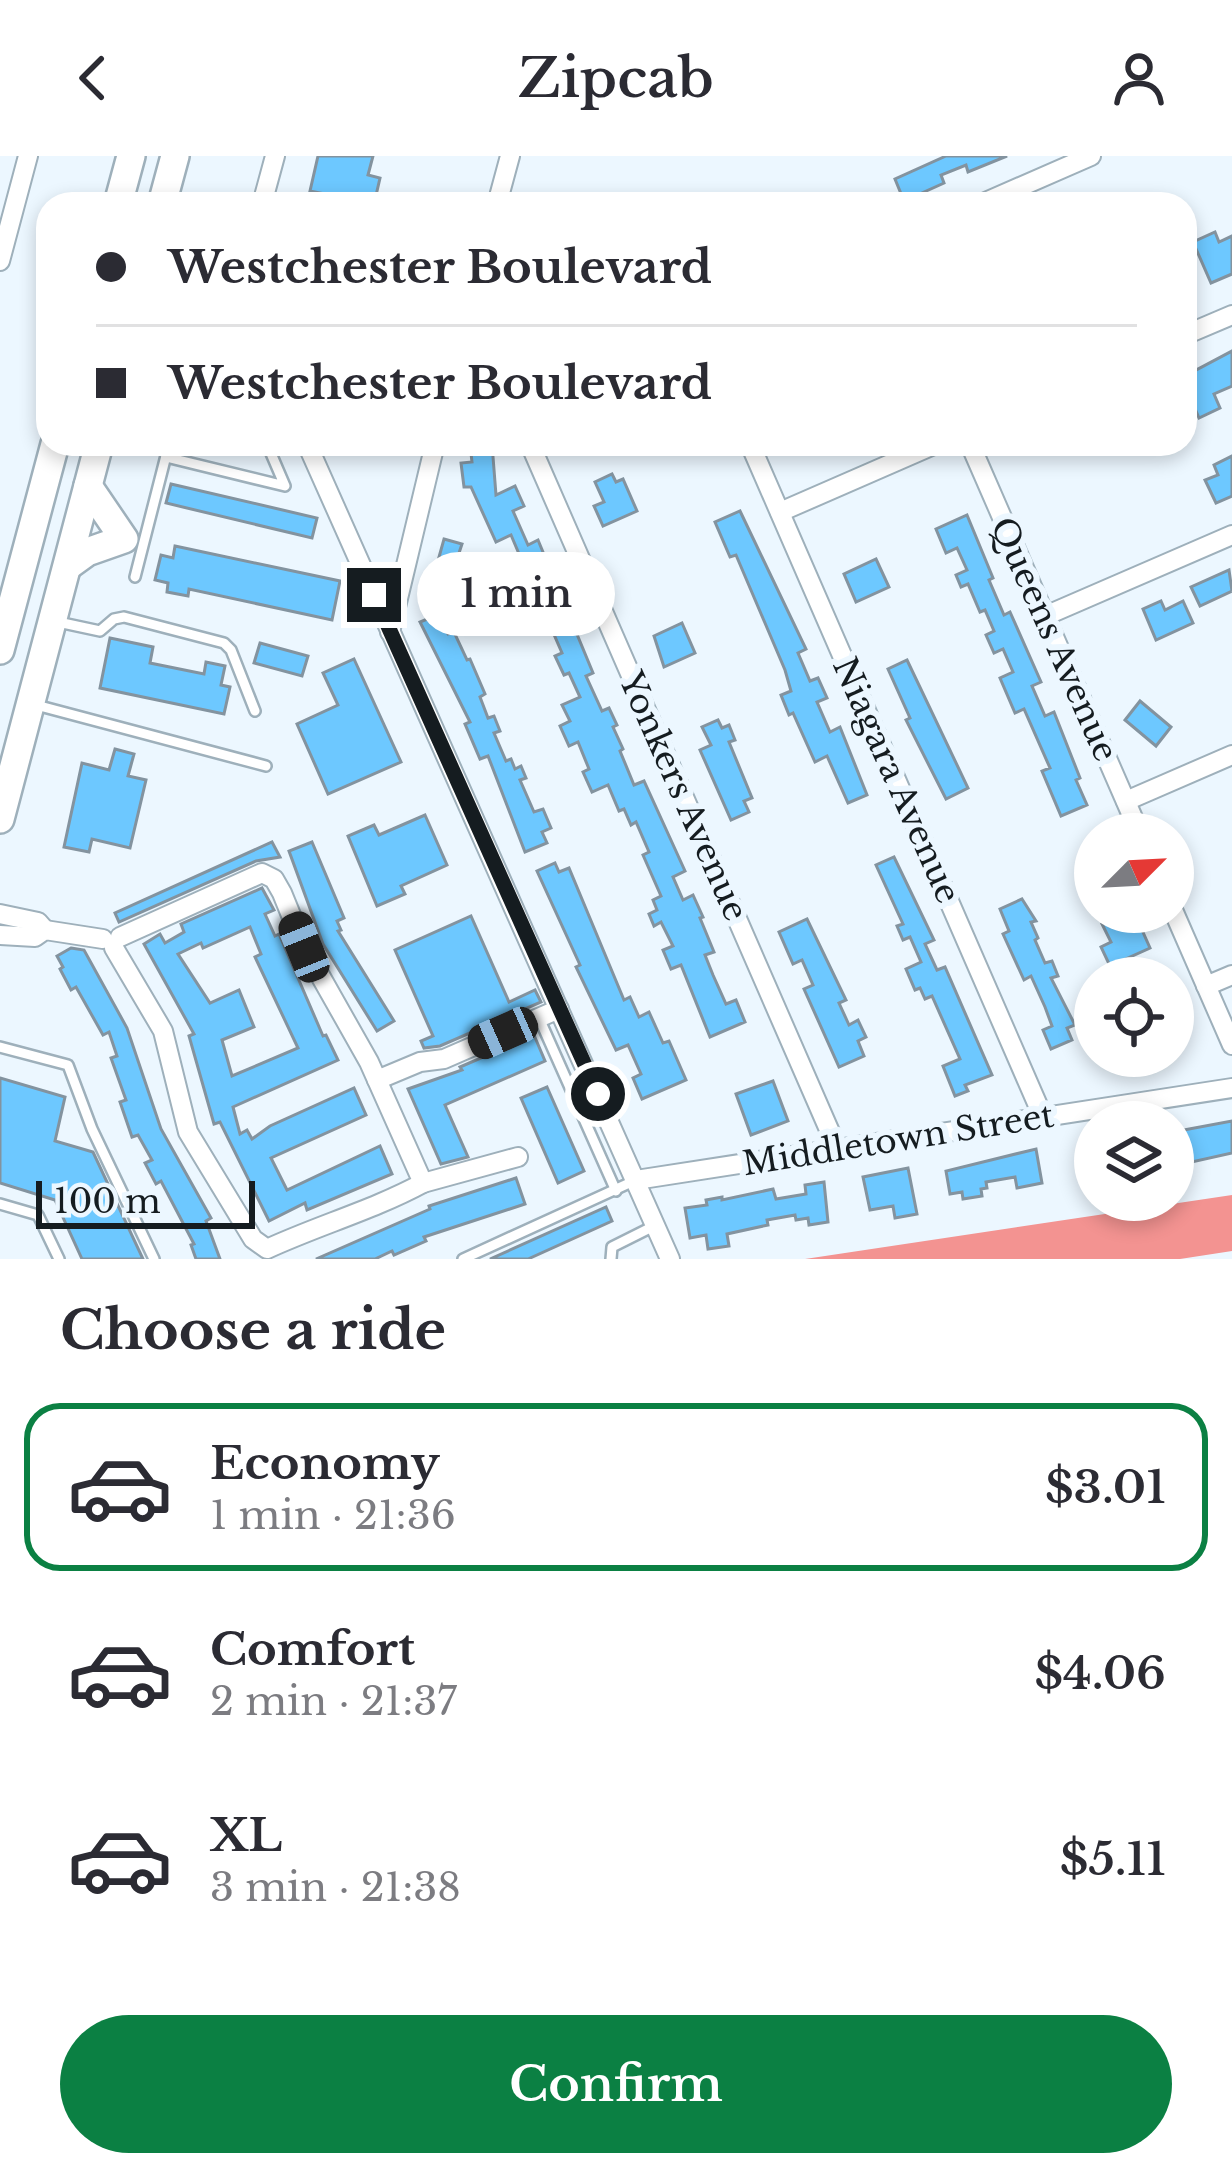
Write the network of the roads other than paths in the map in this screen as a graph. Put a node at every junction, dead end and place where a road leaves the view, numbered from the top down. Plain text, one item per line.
1 (28, 156) edge
2 (131, 156) edge
3 (175, 156) edge
4 (275, 156) edge
5 (510, 156) edge
6 (1091, 156) edge
7 (121, 192) edge
8 (166, 192) edge
9 (268, 192) edge
10 (500, 192) edge
11 (1008, 192) edge
12 (0, 261) edge
13 (1232, 315) edge
14 (1197, 330) edge
15 (52, 456) edge
16 (96, 456) edge
17 (273, 456) edge
18 (312, 456) edge
19 (432, 456) edge
20 (535, 456) edge
21 (755, 456) edge
22 (908, 456) edge
23 (975, 456) edge
24 (166, 457) joint
25 (88, 486) junction
26 (780, 512) junction
27 (1232, 535) edge
28 (134, 542) junction
29 (69, 565) junction
30 (135, 577) dead end
31 (1045, 616) junction
32 (52, 621) junction
33 (390, 632) junction
34 (0, 650) edge
35 (30, 704) junction
36 (255, 711) dead end
37 (1232, 755) edge
38 (266, 766) dead end
39 (1126, 801) junction
40 (1131, 813) edge
41 (0, 819) edge
42 (0, 914) edge
43 (45, 930) junction
44 (1183, 933) edge
45 (0, 935) edge
46 (112, 941) junction
47 (1232, 975) edge
48 (1206, 986) junction
49 (560, 1009) junction
50 (538, 1018) junction
51 (1232, 1045) edge
52 (1, 1050) edge
53 (377, 1080) junction
54 (1232, 1088) edge
55 (1043, 1117) junction
56 (837, 1148) junction
57 (518, 1157) dead end
58 (636, 1180) junction
59 (423, 1183) junction
60 (616, 1191) junction
61 (0, 1204) edge
62 (656, 1225) junction
63 (58, 1259) edge
64 (154, 1259) edge
65 (464, 1259) edge
66 (611, 1259) edge
67 (670, 1259) edge

1 - 12 street
2 - 7 main road
3 - 8 main road
4 - 9 street
5 - 10 street
6 - 11 street
13 - 14 street
15 - 34 main road
16 - 25 main road
17 - 24 lane
18 - 33 street
19 - 33 street
20 - 56 street, Yonkers Avenue
21 - 26 street, Niagara Avenue
22 - 26 street
23 - 31 street, Queens Avenue
24 - 28 lane
25 - 28 main road
25 - 29 main road
26 - 55 street, Niagara Avenue
27 - 31 street
28 - 29 main road
28 - 30 lane
29 - 32 main road
31 - 39 street, Queens Avenue
32 - 35 main road
32 - 36 lane
33 - 49 street
35 - 38 lane
35 - 41 main road
37 - 39 street
39 - 40 street, Queens Avenue
42 - 43 street
43 - 45 street
43 - 46 street
44 - 48 street
46 - 53 street
46 - 59 street
47 - 48 street
48 - 51 street
49 - 50 street
49 - 58 street
50 - 53 street
50 - 60 lane
52 - 64 lane
53 - 59 street
54 - 55 street, Middletown Street
55 - 56 street, Middletown Street
56 - 58 street, Middletown Street
57 - 59 street
58 - 60 lane
58 - 62 street
60 - 65 lane
61 - 63 lane
62 - 66 lane
62 - 67 street

